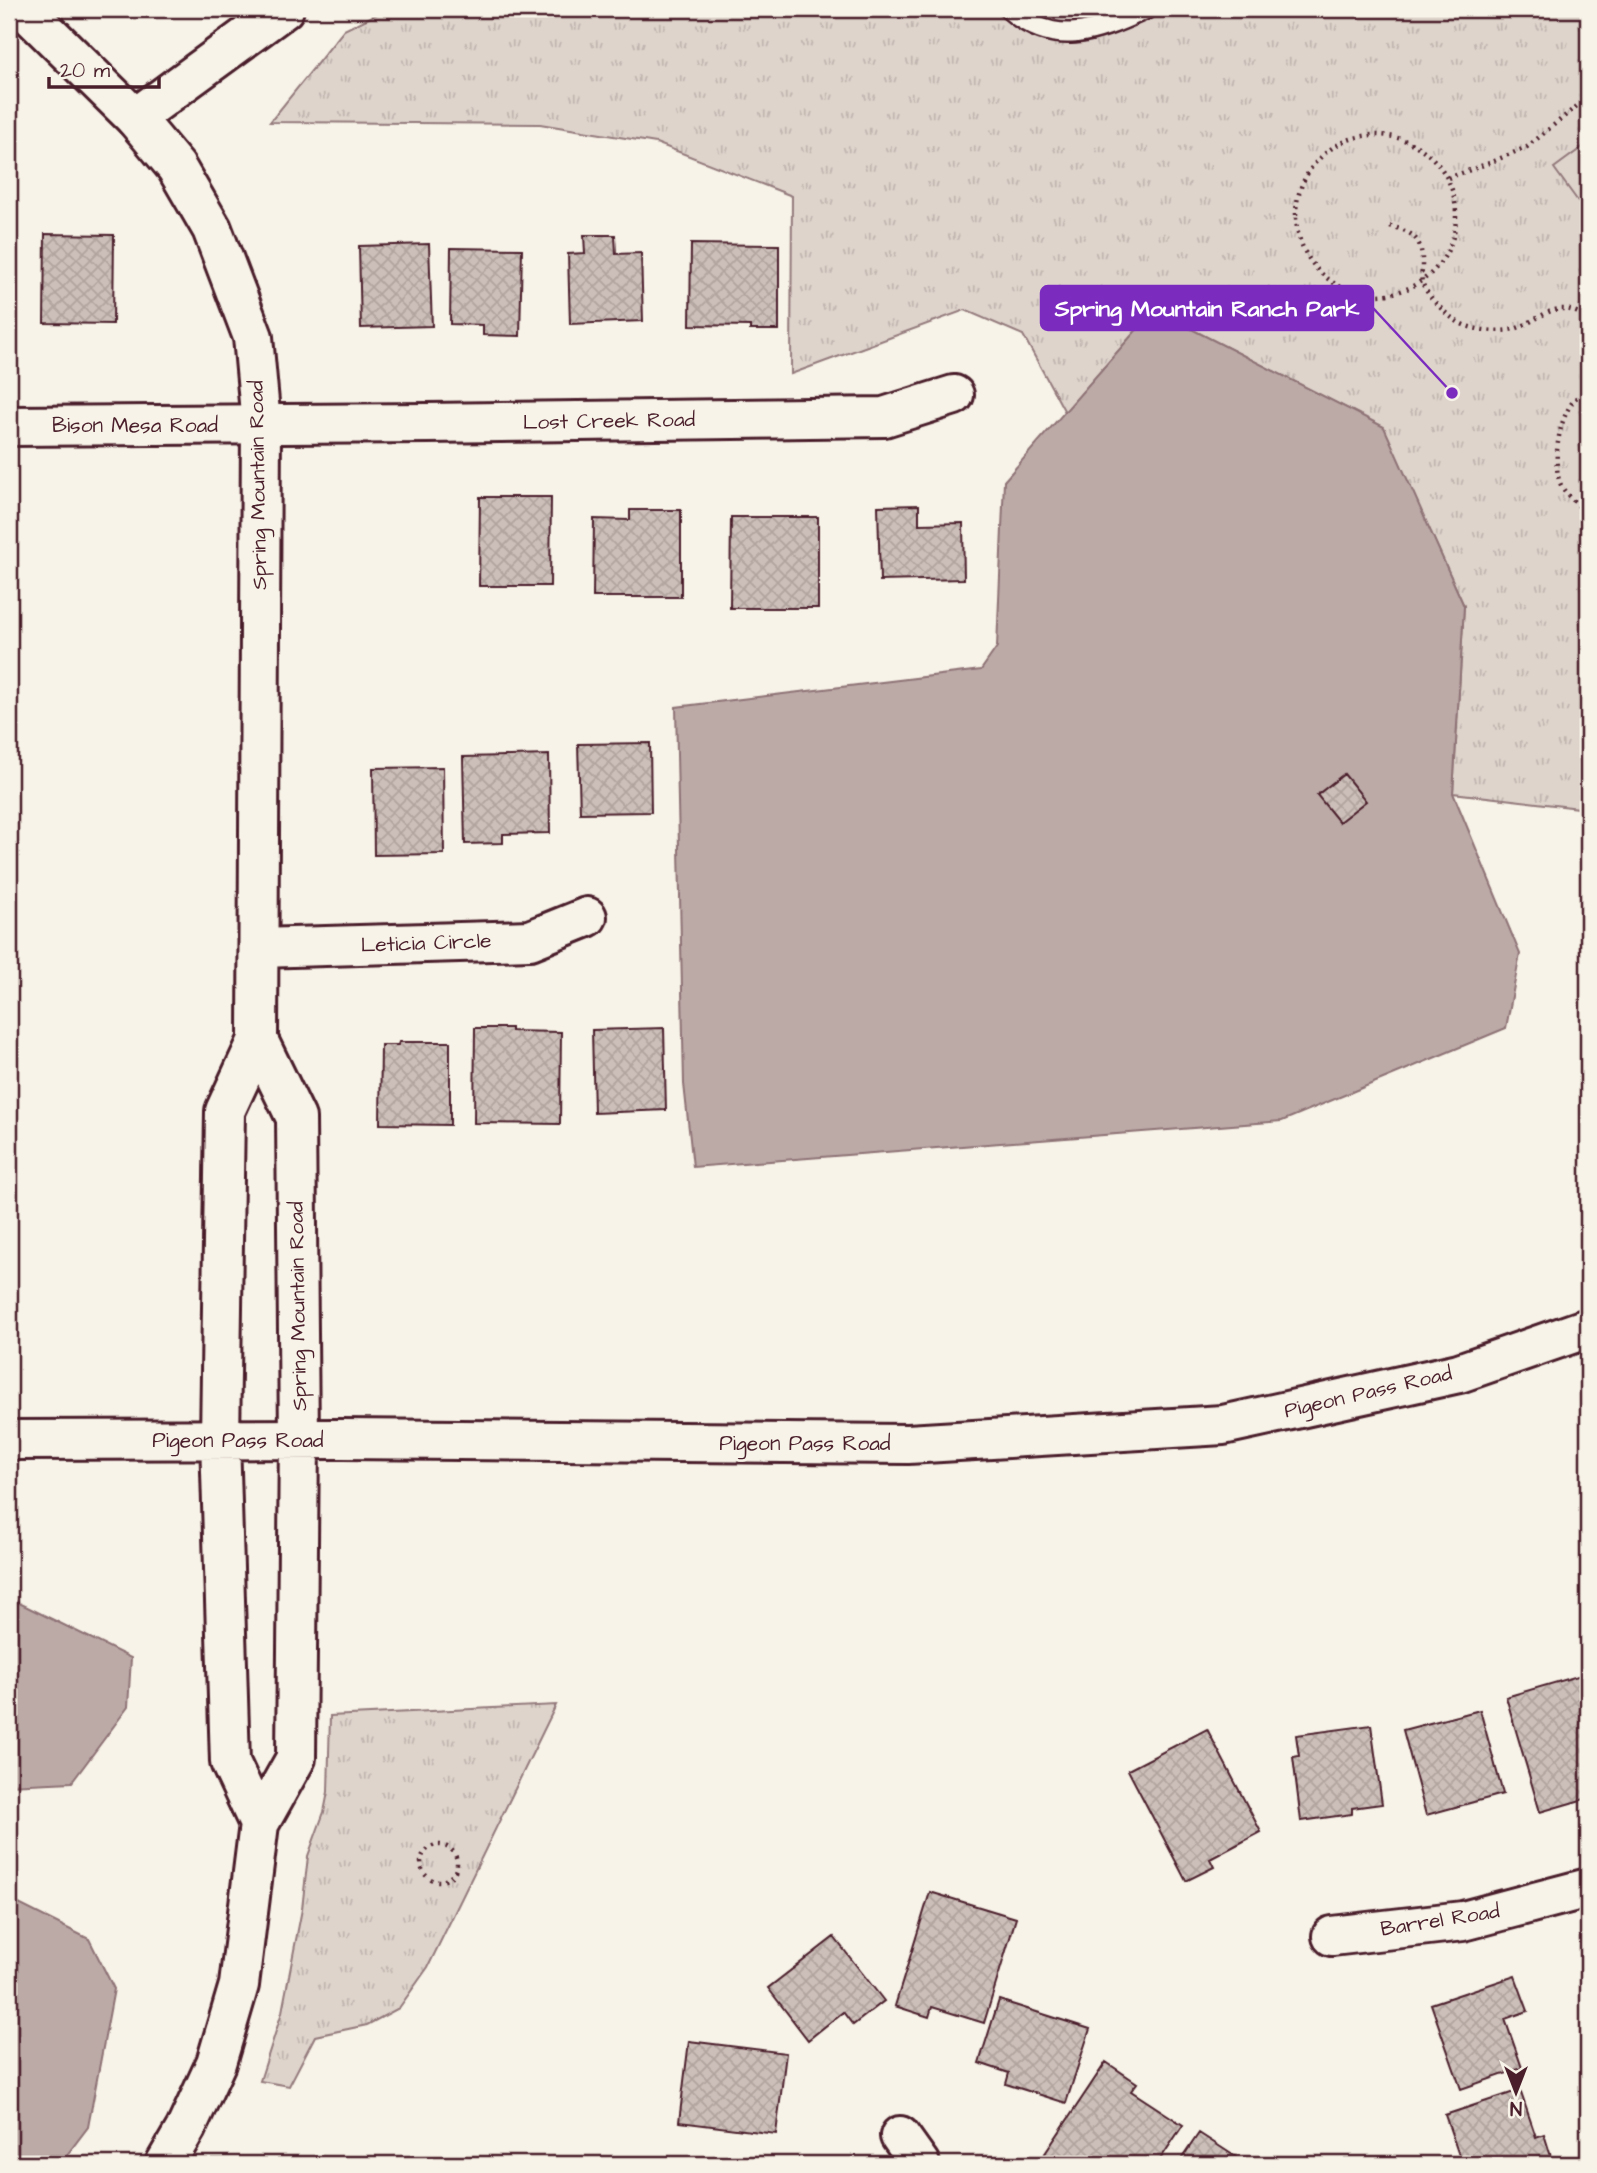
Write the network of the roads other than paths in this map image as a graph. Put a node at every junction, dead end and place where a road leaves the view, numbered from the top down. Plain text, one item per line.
1 (24, 9) edge
2 (284, 9) edge
3 (1009, 9) edge
4 (1146, 9) edge
5 (135, 117) junction
6 (954, 395) dead end
7 (261, 424) junction
8 (9, 426) edge
9 (587, 917) dead end
10 (259, 948) junction
11 (258, 1040) junction
12 (1588, 1328) edge
13 (220, 1439) junction
14 (299, 1439) junction
15 (9, 1440) edge
16 (259, 1824) junction
17 (1588, 1888) edge
18 (1332, 1936) dead end
19 (165, 2164) edge

1 - 5 street, Spring Mountain Road
2 - 5 street
3 - 4 lane
5 - 7 street, Spring Mountain Road
6 - 7 street, Lost Creek Road
7 - 8 street, Bison Mesa Road
7 - 10 street, Spring Mountain Road
9 - 10 street, Leticia Circle
10 - 11 street, Spring Mountain Road
11 - 13 street, Spring Mountain Road
11 - 14 street, Spring Mountain Road
12 - 14 street, Pigeon Pass Road
13 - 14 street, Pigeon Pass Road
13 - 15 street, Pigeon Pass Road
13 - 16 street, Spring Mountain Road
14 - 16 street, Spring Mountain Road
16 - 19 street, Spring Mountain Road
17 - 18 street, Barrel Road

